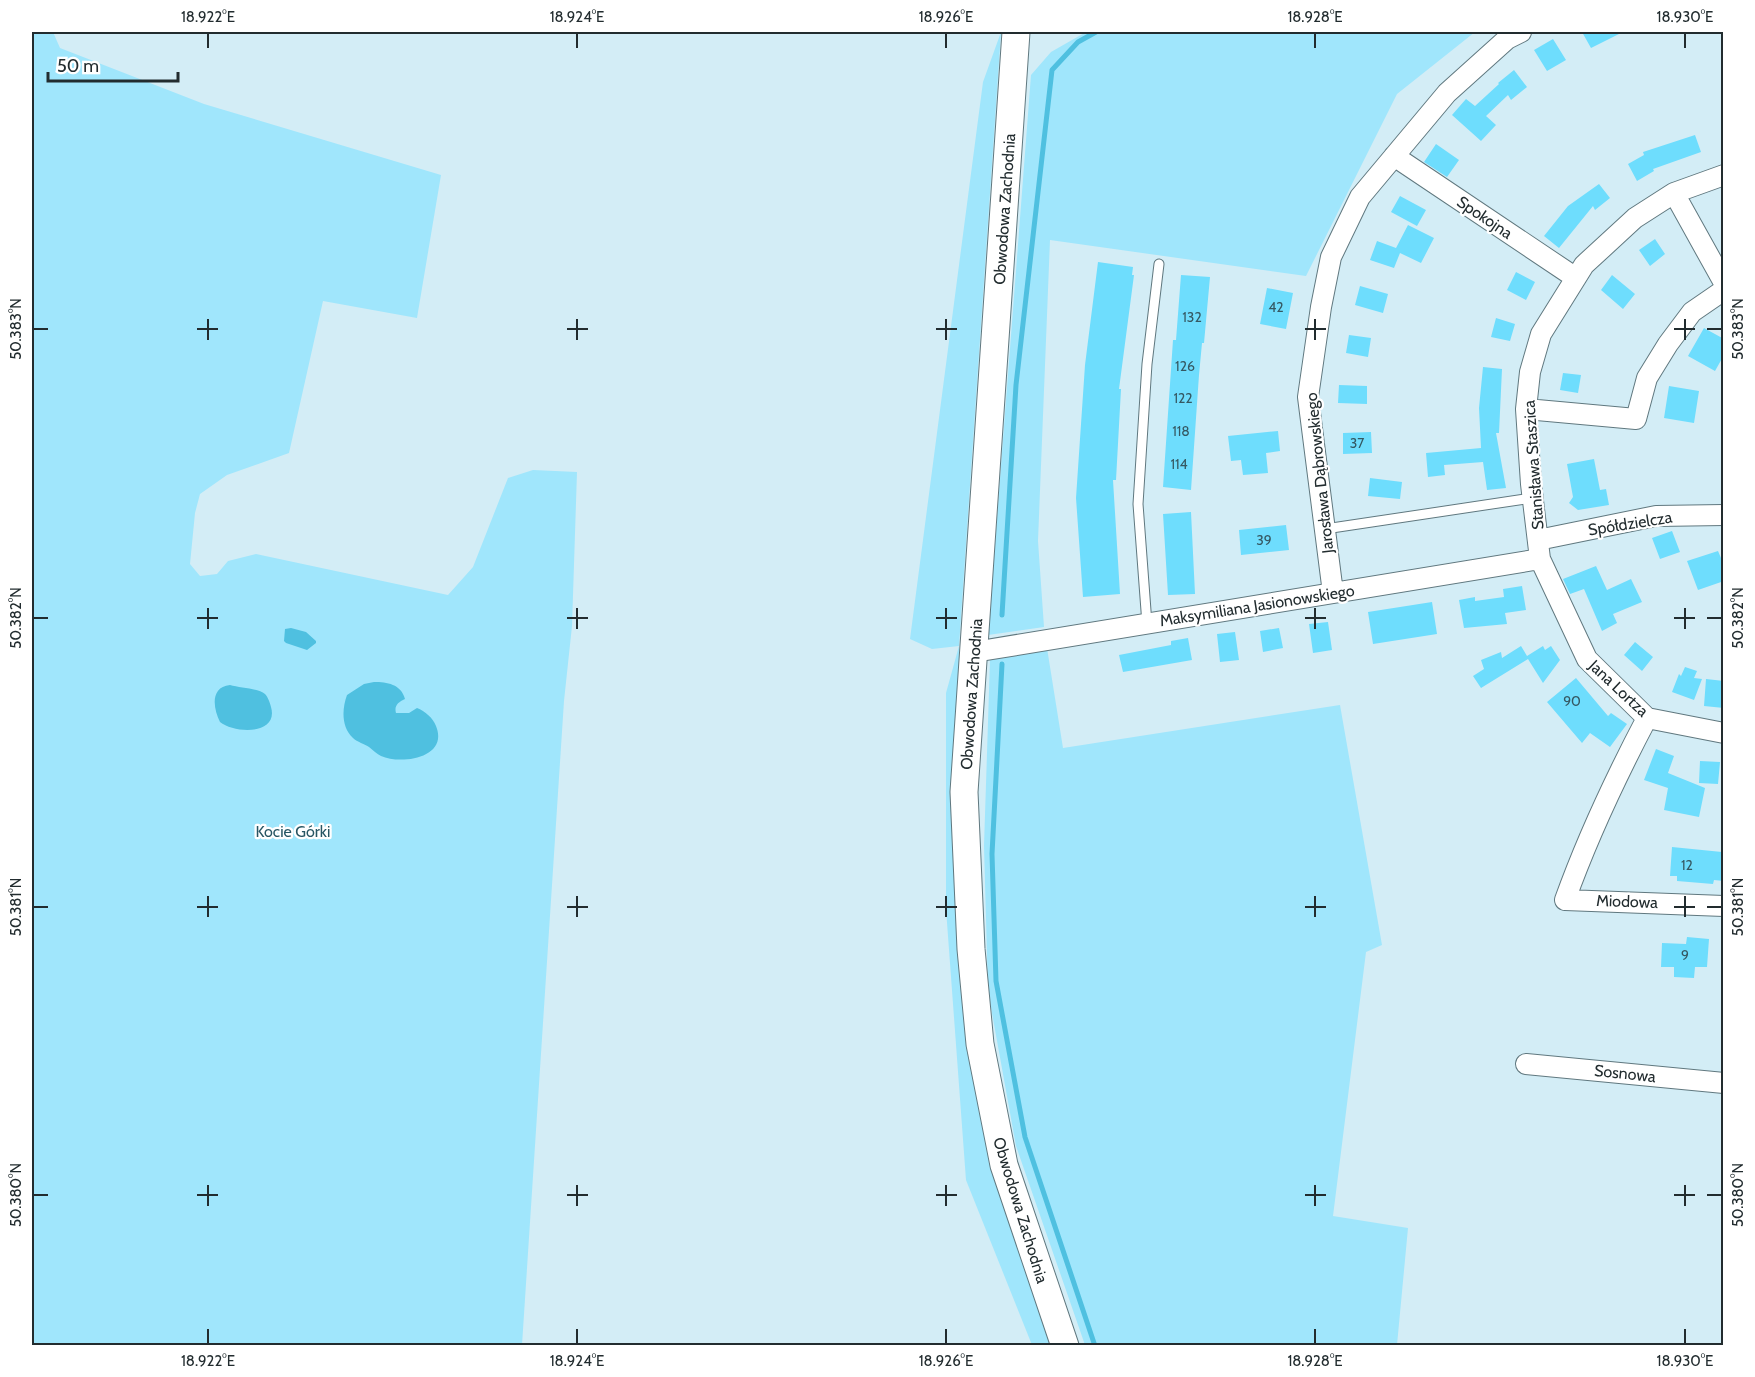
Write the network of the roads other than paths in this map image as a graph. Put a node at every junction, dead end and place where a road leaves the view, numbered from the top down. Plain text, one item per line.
1 (1016, 32) edge
2 (1521, 32) edge
3 (1395, 156) junction
4 (1724, 175) edge
5 (1674, 193) junction
6 (1159, 264) dead end
7 (1576, 278) junction
8 (1724, 283) edge
9 (1724, 290) edge
10 (1526, 409) junction
11 (1532, 498) junction
12 (1724, 514) edge
13 (1325, 529) junction
14 (1539, 550) junction
15 (1333, 593) junction
16 (1147, 624) junction
17 (974, 652) junction
18 (1647, 718) junction
19 (1724, 733) edge
20 (1724, 906) edge
21 (1527, 1064) dead end
22 (1724, 1083) edge
23 (1065, 1346) edge

1 - 17 main road, Obwodowa Zachodnia
2 - 3 street, Jarosława Dąbrowskiego
3 - 7 street, Spokojna
3 - 13 street, Jarosława Dąbrowskiego
4 - 5 street, Stanisława Staszica
5 - 7 street, Stanisława Staszica
5 - 8 street
6 - 16 lane
7 - 10 street, Stanisława Staszica
9 - 10 street
10 - 11 street, Stanisława Staszica
11 - 13 lane
11 - 14 street, Stanisława Staszica
12 - 14 street, Spółdzielcza
13 - 15 street, Jarosława Dąbrowskiego
14 - 15 street, Maksymiliana Jasionowskiego
14 - 18 street, Jana Lortza
15 - 16 street, Maksymiliana Jasionowskiego
16 - 17 street, Maksymiliana Jasionowskiego
17 - 23 main road, Obwodowa Zachodnia
18 - 19 street, Jana Lortza
18 - 20 street, Miodowa
21 - 22 street, Sosnowa

